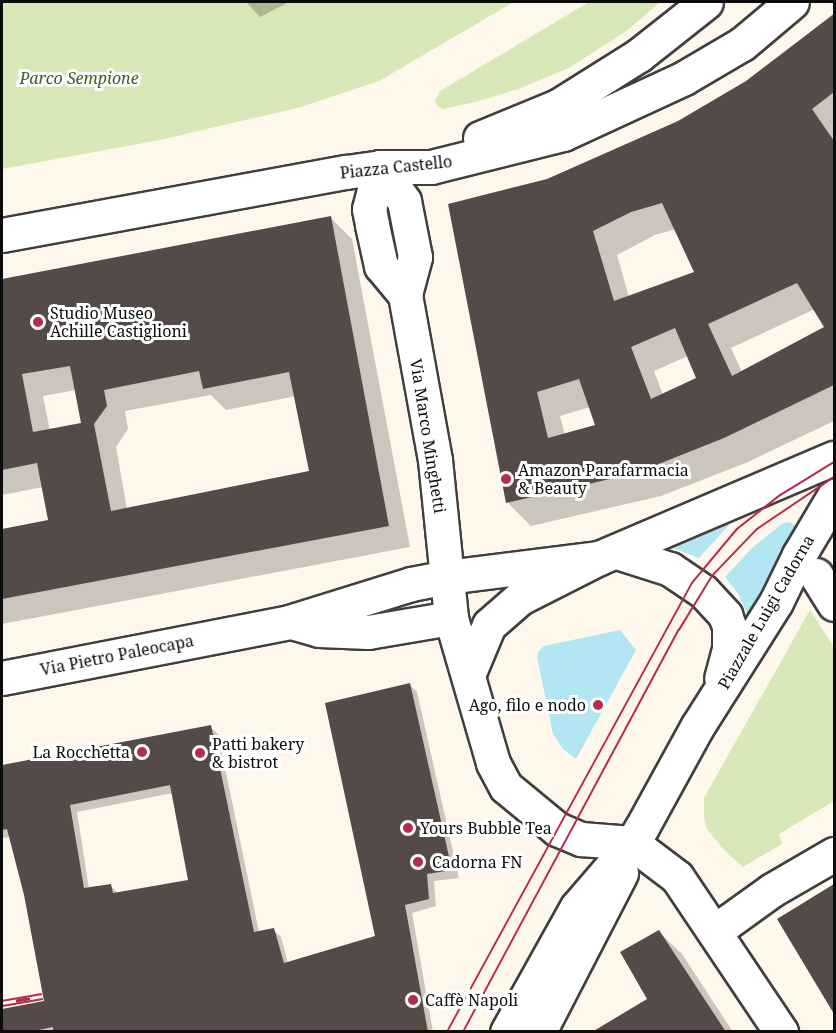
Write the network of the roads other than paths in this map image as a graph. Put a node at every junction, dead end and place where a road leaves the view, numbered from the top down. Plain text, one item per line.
1 (706, 2) edge
2 (792, 2) edge
3 (380, 167) junction
4 (2, 235) edge
5 (834, 458) edge
6 (834, 496) edge
7 (608, 555) junction
8 (816, 575) dead end
9 (446, 577) junction
10 (834, 604) edge
11 (452, 618) junction
12 (289, 622) junction
13 (231, 633) joint
14 (468, 675) junction
15 (2, 678) edge
16 (697, 727) junction
17 (632, 843) junction
18 (834, 854) edge
19 (715, 931) junction
20 (507, 1032) edge
21 (539, 1032) edge
22 (781, 1032) edge

1 - 3 street
2 - 3 street, Piazza Castello
3 - 4 street, Piazza Castello
3 - 9 street, Via Marco Minghetti
5 - 7 street, Piazzale Luigi Cadorna
6 - 16 street, Piazzale Luigi Cadorna
7 - 9 street, Piazzale Luigi Cadorna
7 - 14 street, Piazzale Luigi Cadorna
7 - 16 street, Piazzale Luigi Cadorna
8 - 10 street, Piazzale Luigi Cadorna
9 - 11 street
9 - 12 street, Piazzale Luigi Cadorna
11 - 12 street, Piazzale Luigi Cadorna
11 - 14 street
12 - 13 street, Piazzale Luigi Cadorna
13 - 15 street, Via Pietro Paleocapa
14 - 17 street
16 - 17 street, Piazzale Luigi Cadorna
17 - 19 street
17 - 20 street, Piazzale Luigi Cadorna
17 - 21 street, Piazzale Luigi Cadorna
18 - 19 street
19 - 22 street

